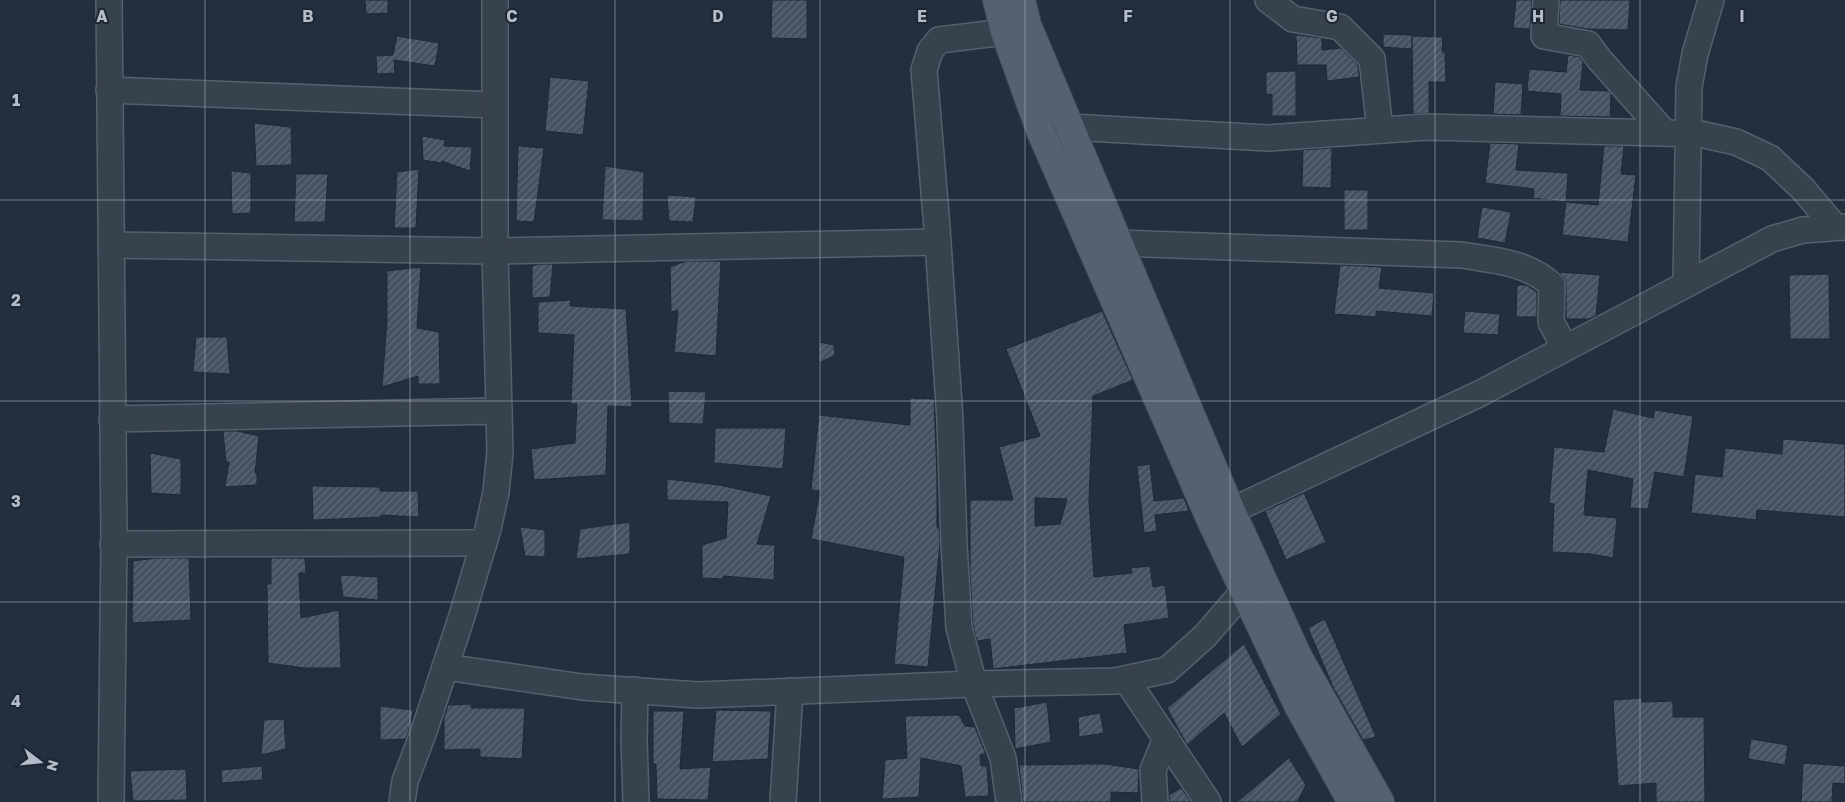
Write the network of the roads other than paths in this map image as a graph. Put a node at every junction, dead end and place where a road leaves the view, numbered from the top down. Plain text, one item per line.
1 (109, 0) edge
2 (495, 0) edge
3 (997, 0) edge
4 (1021, 0) edge
5 (1268, 0) edge
6 (1546, 0) edge
7 (1711, 0) edge
8 (1006, 32) junction
9 (109, 90) junction
10 (495, 105) junction
11 (1070, 127) junction
12 (1380, 130) junction
13 (1665, 133) junction
14 (1689, 134) junction
15 (1840, 227) edge
16 (938, 242) junction
17 (1118, 243) junction
18 (111, 245) junction
19 (495, 251) junction
20 (1686, 284) junction
21 (1565, 348) junction
22 (499, 411) junction
23 (112, 419) junction
24 (1231, 511) junction
25 (484, 543) junction
26 (113, 544) junction
27 (1244, 591) junction
28 (445, 666) junction
29 (1126, 679) junction
30 (974, 684) junction
31 (635, 690) junction
32 (790, 691) junction
33 (1166, 738) junction
34 (111, 802) edge
35 (402, 802) edge
36 (636, 802) edge
37 (783, 802) edge
38 (1009, 802) edge
39 (1155, 802) edge
40 (1208, 802) edge
41 (1352, 802) edge
42 (1380, 802) edge

1 - 9 street
2 - 10 street
3 - 8 main road
4 - 11 main road
5 - 12 street
6 - 13 street
7 - 14 street
8 - 16 street
8 - 27 main road
9 - 10 street
9 - 18 street
10 - 19 street
11 - 12 street
11 - 17 main road
12 - 13 street
13 - 14 street
14 - 15 street
14 - 20 street
15 - 20 street
16 - 19 street
16 - 30 street
17 - 21 street
17 - 24 main road
18 - 19 street
18 - 23 street
19 - 22 street
20 - 21 street
21 - 24 street
22 - 23 street
22 - 25 street
23 - 26 street
24 - 42 main road
25 - 26 street
25 - 28 street
26 - 34 street
27 - 29 street
27 - 41 main road
28 - 31 street
28 - 35 street
29 - 30 street
29 - 33 street
30 - 32 street
30 - 38 street
31 - 32 street
31 - 36 street
32 - 37 street
33 - 39 street
33 - 40 street

